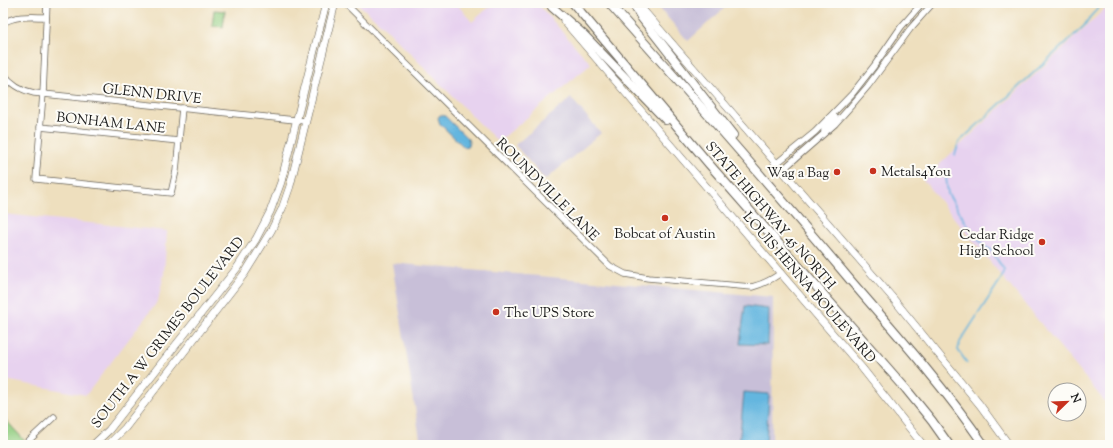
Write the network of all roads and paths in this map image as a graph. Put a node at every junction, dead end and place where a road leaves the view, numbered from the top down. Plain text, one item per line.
1 (47, 3) edge
2 (326, 3) edge
3 (335, 3) edge
4 (345, 3) edge
5 (573, 3) edge
6 (609, 3) edge
7 (633, 3) edge
8 (637, 3) edge
9 (922, 3) edge
10 (933, 3) edge
11 (550, 5) edge
12 (46, 17) junction
13 (3, 23) edge
14 (3, 73) edge
15 (9, 82) junction
16 (3, 91) edge
17 (43, 94) junction
18 (852, 94) junction
19 (182, 108) junction
20 (297, 121) junction
21 (306, 121) junction
22 (40, 127) junction
23 (824, 134) junction
24 (179, 141) junction
25 (777, 163) junction
26 (709, 164) junction
27 (784, 171) junction
28 (759, 172) junction
29 (256, 240) junction
30 (264, 243) junction
31 (781, 273) junction
32 (217, 294) junction
33 (224, 300) junction
34 (138, 392) junction
35 (138, 411) junction
36 (54, 417) dead end
37 (24, 445) edge
38 (92, 445) edge
39 (108, 445) edge
40 (924, 445) edge
41 (949, 445) edge
42 (984, 445) edge
43 (1009, 445) edge

1 - 12 street
2 - 20 main road, SOUTH A W GRIMES BOULEVARD
3 - 21 main road, SOUTH A W GRIMES BOULEVARD
4 - 31 street, ROUNDVILLE LANE
5 - 26 highway, STATE HIGHWAY 45 NORTH
6 - 28 highway, STATE HIGHWAY 45 NORTH
7 - 28 highway
8 - 25 main road
9 - 18 street
10 - 23 street
11 - 26 highway
11 - 31 main road, LOUIS HENNA BOULEVARD
12 - 13 street
12 - 17 street
14 - 15 street
15 - 16 street
15 - 17 street, GLENN DRIVE
17 - 19 street, GLENN DRIVE
17 - 22 street
18 - 23 street
18 - 25 street
19 - 20 street, GLENN DRIVE
19 - 24 street
20 - 21 street, GLENN DRIVE
20 - 29 main road, SOUTH A W GRIMES BOULEVARD
21 - 30 main road, SOUTH A W GRIMES BOULEVARD
22 - 24 street, BONHAM LANE
22 - 24 street
23 - 27 street
25 - 27 main road
26 - 41 highway, STATE HIGHWAY 45 NORTH
27 - 43 main road
28 - 42 highway, STATE HIGHWAY 45 NORTH
29 - 30 main road
29 - 32 main road, SOUTH A W GRIMES BOULEVARD
30 - 33 main road, SOUTH A W GRIMES BOULEVARD
31 - 40 main road, LOUIS HENNA BOULEVARD
32 - 33 main road
32 - 34 main road, SOUTH A W GRIMES BOULEVARD
33 - 35 main road, SOUTH A W GRIMES BOULEVARD
34 - 35 main road
34 - 38 main road, SOUTH A W GRIMES BOULEVARD
35 - 39 main road, SOUTH A W GRIMES BOULEVARD
36 - 37 street

